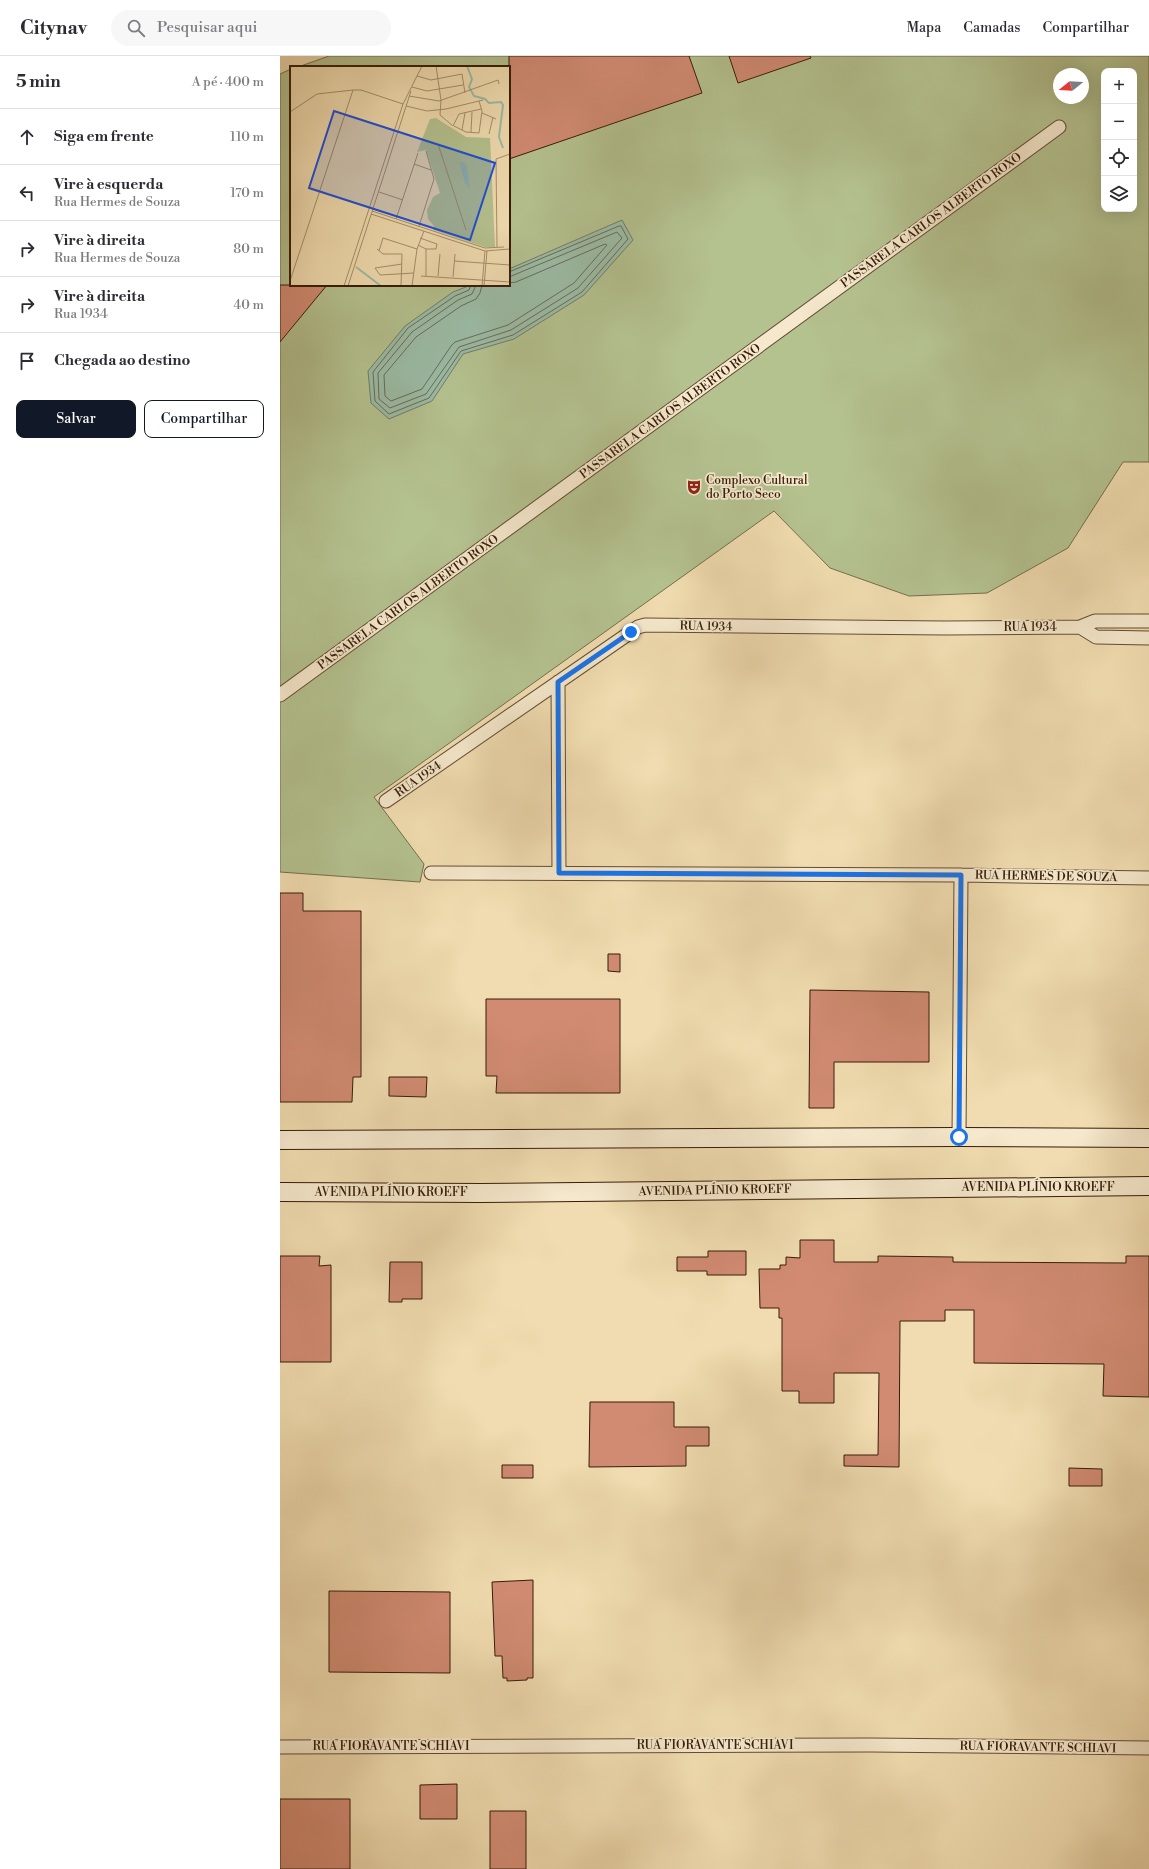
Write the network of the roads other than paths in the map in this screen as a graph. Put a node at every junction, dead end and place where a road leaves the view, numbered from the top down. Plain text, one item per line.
1 (1059, 127) dead end
2 (1149, 621) edge
3 (1080, 627) junction
4 (1149, 638) edge
5 (558, 682) junction
6 (280, 695) edge
7 (386, 801) dead end
8 (430, 873) dead end
9 (559, 873) junction
10 (961, 875) junction
11 (1149, 878) edge
12 (959, 1137) junction
13 (1149, 1138) edge
14 (280, 1140) edge
15 (1149, 1186) edge
16 (280, 1192) edge
17 (280, 1747) edge
18 (1149, 1748) edge

1 - 6 street, PASSARELA CARLOS ALBERTO ROXO
2 - 3 street, RUA 1934
3 - 4 street
3 - 5 street, RUA 1934
5 - 7 street, RUA 1934
5 - 9 street
8 - 9 street, RUA HERMES DE SOUZA
9 - 10 street, RUA HERMES DE SOUZA
10 - 11 street, RUA HERMES DE SOUZA
10 - 12 street
12 - 13 main road
12 - 14 main road
15 - 16 main road, AVENIDA PLÍNIO KROEFF
17 - 18 street, RUA FIORAVANTE SCHIAVI

